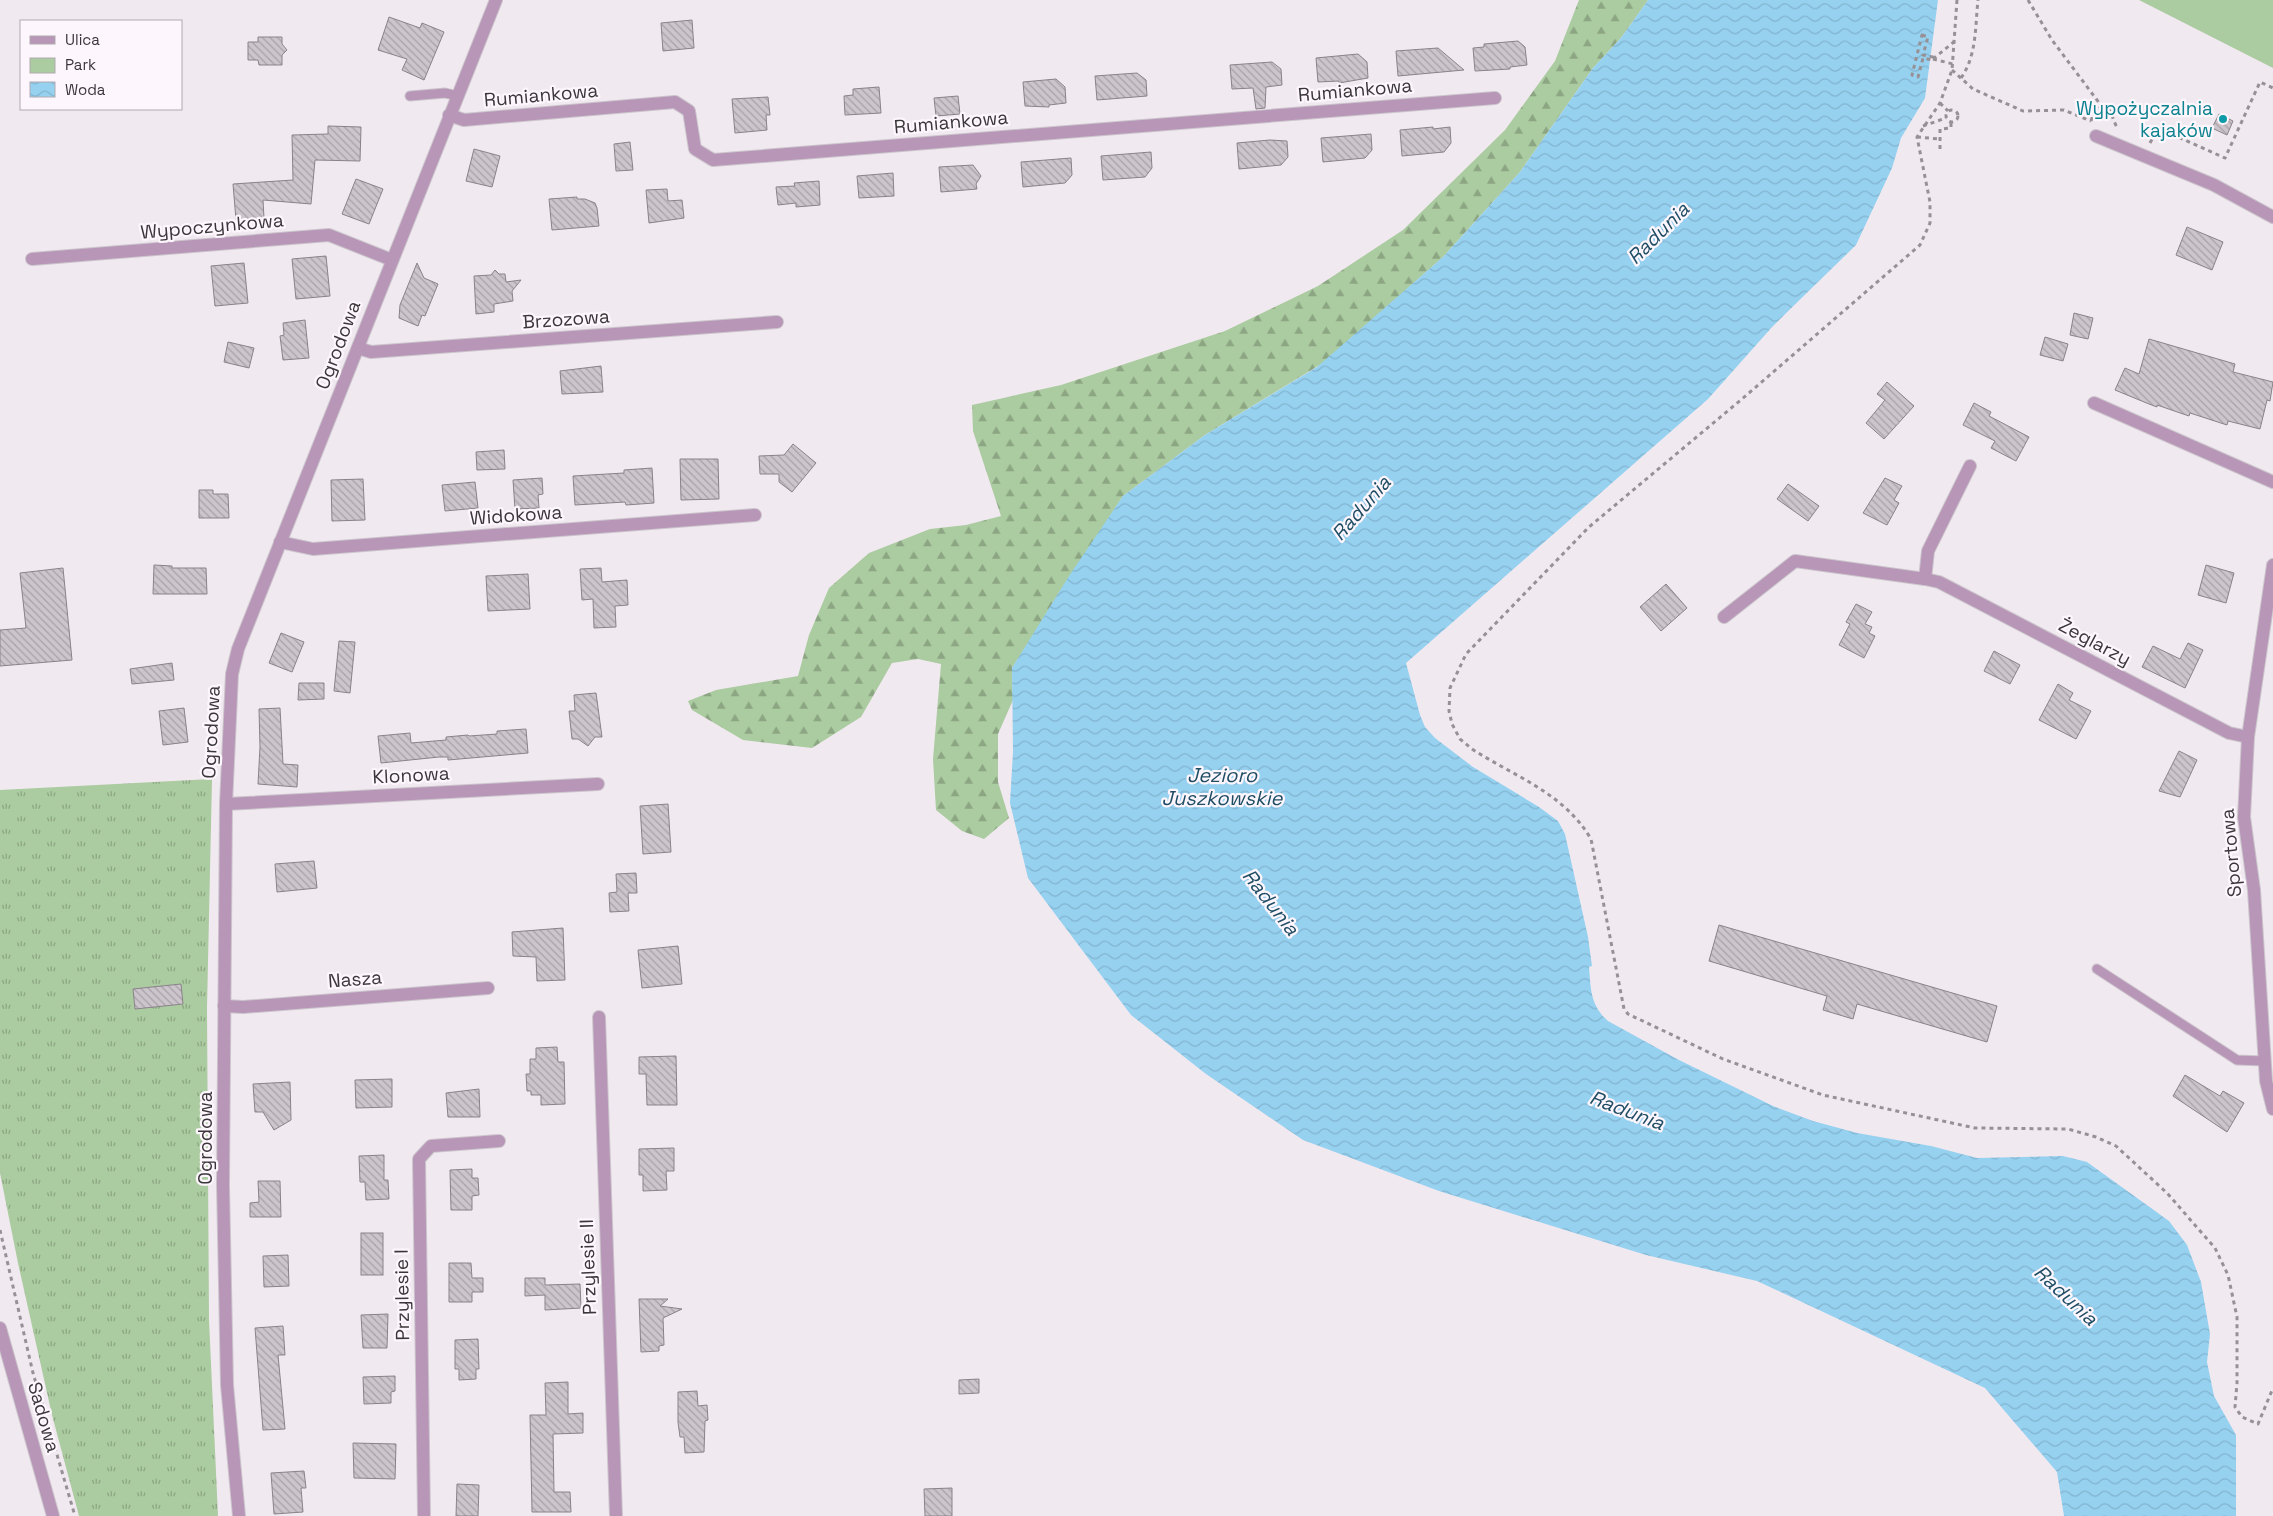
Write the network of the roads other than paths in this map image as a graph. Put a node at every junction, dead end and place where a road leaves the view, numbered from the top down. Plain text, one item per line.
1 (496, 0) edge
2 (410, 96) dead end
3 (458, 96) junction
4 (1495, 98) dead end
5 (449, 116) junction
6 (2096, 136) road end
7 (2273, 217) edge
8 (32, 259) dead end
9 (392, 260) junction
10 (777, 322) dead end
11 (358, 348) junction
12 (2094, 403) dead end
13 (1970, 466) dead end
14 (2273, 482) edge
15 (755, 515) dead end
16 (280, 542) junction
17 (2273, 565) edge
18 (1925, 579) junction
19 (1724, 618) dead end
20 (2248, 737) junction
21 (598, 784) dead end
22 (226, 804) junction
23 (2098, 969) dead end
24 (488, 988) dead end
25 (224, 1006) junction
26 (598, 1018) dead end
27 (2268, 1062) edge
28 (2273, 1109) edge
29 (499, 1141) dead end
30 (0, 1328) edge
31 (53, 1516) edge
32 (239, 1516) edge
33 (424, 1516) edge
34 (616, 1516) edge

1 - 3 street, Ogrodowa
2 - 3 lane
3 - 5 street, Ogrodowa
4 - 5 street, Rumiankowa
5 - 9 street, Ogrodowa
6 - 7 street
8 - 9 street, Wypoczynkowa
9 - 11 street, Ogrodowa
10 - 11 street, Brzozowa
11 - 16 street, Ogrodowa
12 - 14 street
13 - 18 street
15 - 16 street, Widokowa
16 - 22 street, Ogrodowa
17 - 20 street, Sportowa
18 - 19 street, Żeglarzy
18 - 20 street, Żeglarzy
20 - 27 street, Sportowa
21 - 22 street, Klonowa
22 - 25 street, Ogrodowa
23 - 27 lane
24 - 25 street, Nasza
25 - 32 street, Ogrodowa
26 - 34 street, Przylesie II
27 - 28 street, Sportowa
29 - 33 street, Przylesie I
30 - 31 street, Sadowa

